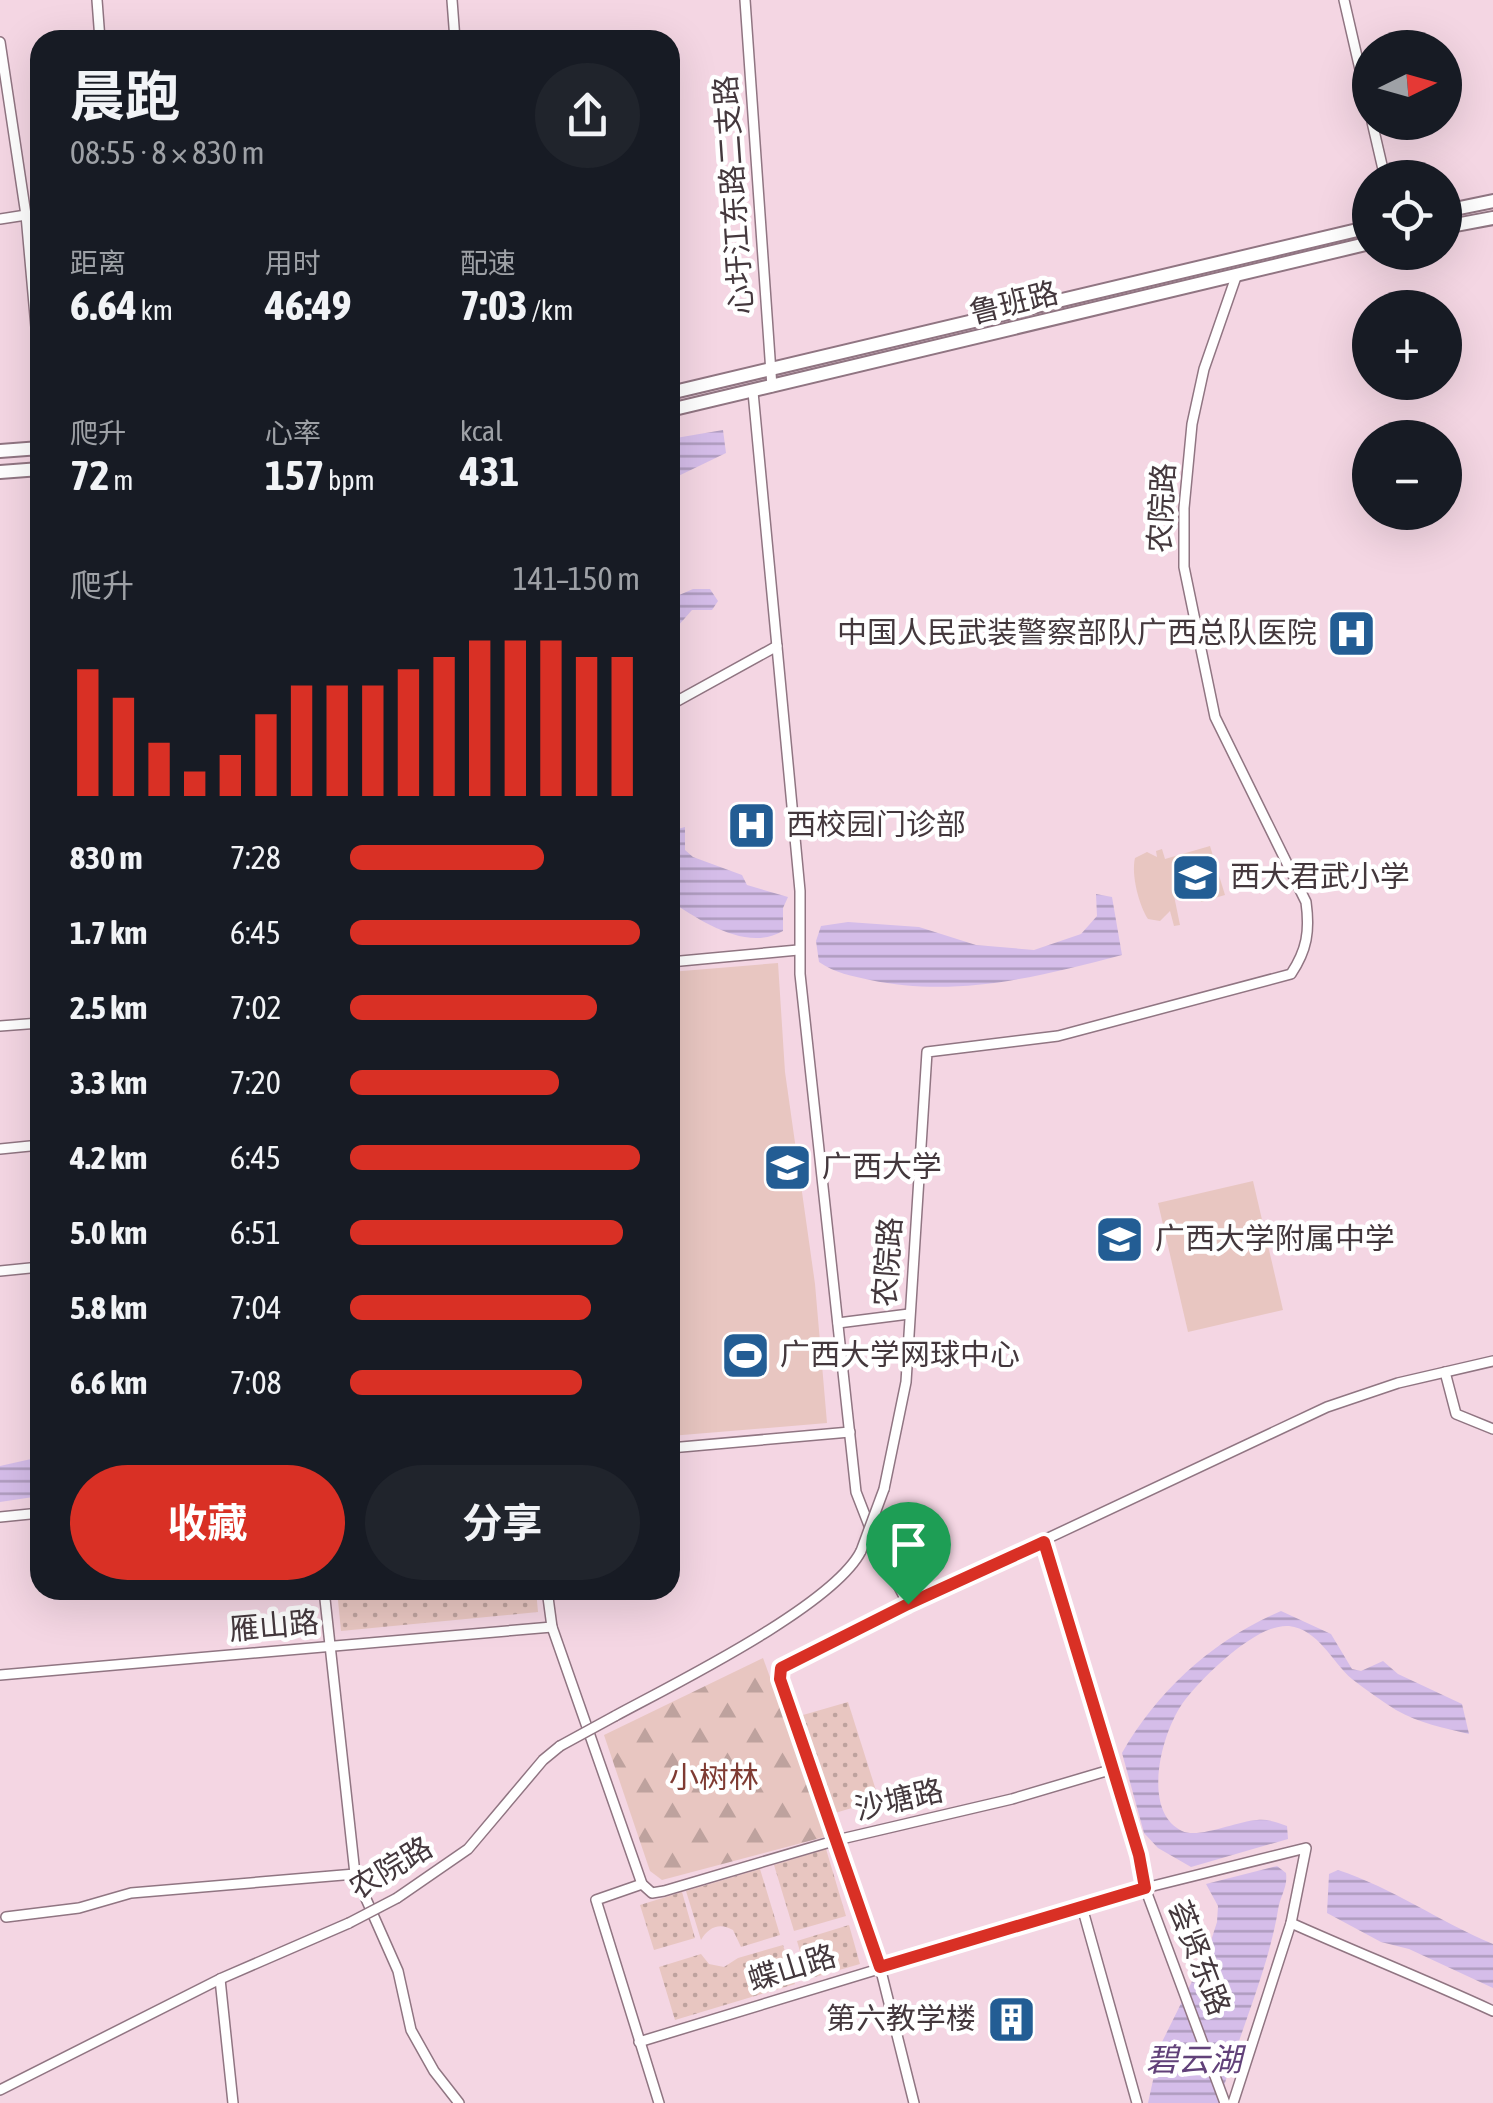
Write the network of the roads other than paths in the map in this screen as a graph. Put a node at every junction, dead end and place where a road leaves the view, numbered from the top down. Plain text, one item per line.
1 (97, 0) edge
2 (452, 0) edge
3 (745, 0) edge
4 (1344, 0) edge
5 (99, 30) edge
6 (454, 30) edge
7 (1352, 35) edge
8 (0, 42) edge
9 (1493, 201) edge
10 (1462, 207) edge
11 (26, 215) junction
12 (1493, 218) edge
13 (0, 219) edge
14 (1462, 224) edge
15 (1352, 232) edge
16 (1352, 247) edge
17 (30, 260) edge
18 (1237, 274) junction
19 (772, 370) junction
20 (772, 387) junction
21 (680, 391) edge
22 (753, 392) junction
23 (680, 408) edge
24 (30, 449) edge
25 (0, 451) edge
26 (30, 470) edge
27 (0, 472) edge
28 (777, 646) junction
29 (680, 699) edge
30 (798, 950) junction
31 (680, 961) edge
32 (30, 1023) edge
33 (0, 1026) edge
34 (30, 1145) edge
35 (0, 1149) edge
36 (30, 1268) edge
37 (0, 1271) edge
38 (910, 1314) junction
39 (838, 1323) junction
40 (1493, 1361) edge
41 (1445, 1372) junction
42 (1493, 1429) edge
43 (850, 1432) junction
44 (680, 1447) edge
45 (30, 1514) edge
46 (0, 1518) edge
47 (1044, 1542) junction
48 (325, 1600) edge
49 (548, 1600) edge
50 (908, 1604) junction
51 (552, 1627) junction
52 (330, 1646) junction
53 (0, 1675) edge
54 (1113, 1770) junction
55 (837, 1840) junction
56 (355, 1874) junction
57 (642, 1884) junction
58 (1145, 1888) junction
59 (1082, 1907) junction
60 (6, 1917) dead end
61 (1291, 1924) junction
62 (880, 1967) junction
63 (220, 1979) junction
64 (1493, 2011) edge
65 (639, 2042) junction
66 (0, 2090) edge
67 (1228, 2101) edge
68 (234, 2103) edge
69 (459, 2103) edge
70 (659, 2103) edge
71 (914, 2103) edge
72 (1138, 2103) edge

1 - 5 street
2 - 6 street
3 - 19 street, 心圩江东路二支路
4 - 7 street
8 - 11 street
9 - 10 main road
11 - 13 street
11 - 17 street
12 - 14 main road
15 - 19 main road, 鲁班路
16 - 18 main road, 鲁班路
18 - 20 main road, 鲁班路
18 - 38 street, 农院路
19 - 20 street, 心圩江东路二支路
19 - 21 main road, 鲁班路
20 - 22 main road, 鲁班路
22 - 23 main road, 鲁班路
22 - 28 street
24 - 25 main road
26 - 27 main road
28 - 29 street
28 - 30 street
30 - 31 street
30 - 39 street
32 - 33 street
34 - 35 street
36 - 37 street
38 - 39 street
38 - 63 street, 农院路, bridge
39 - 43 street
40 - 41 street
41 - 42 street
41 - 47 street
43 - 44 street
43 - 50 street
45 - 46 street
47 - 50 street
47 - 54 street, 荟贤东路
48 - 52 street
49 - 51 street
50 - 55 street
51 - 52 street, 雁山路
51 - 57 street
52 - 53 street, 雁山路
52 - 56 street
54 - 55 street, 沙塘路
54 - 58 street, 荟贤东路
55 - 57 street, 沙塘路
55 - 62 street
56 - 60 street
56 - 69 street
57 - 65 street
58 - 59 street, 蝶山路
58 - 61 street, 蝶山路
58 - 67 street, 荟贤东路
59 - 62 street, 蝶山路
59 - 72 street
61 - 64 street
61 - 67 street
62 - 65 street, 蝶山路
62 - 71 street
63 - 66 street, 农院路
63 - 68 street
65 - 70 street

